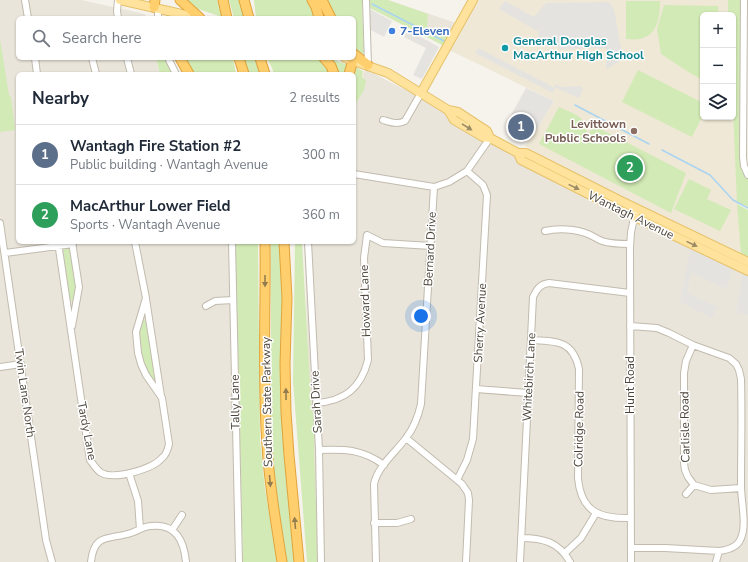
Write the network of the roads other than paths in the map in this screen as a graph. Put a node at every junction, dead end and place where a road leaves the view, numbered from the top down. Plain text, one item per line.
1 (25, 0) edge
2 (119, 0) edge
3 (180, 0) edge
4 (246, 0) edge
5 (312, 0) edge
6 (322, 0) edge
7 (366, 0) edge
8 (473, 0) edge
9 (744, 0) edge
10 (223, 1) edge
11 (156, 5) edge
12 (28, 16) edge
13 (117, 16) edge
14 (158, 16) edge
15 (192, 16) edge
16 (197, 16) edge
17 (227, 16) edge
18 (249, 16) edge
19 (318, 16) edge
20 (330, 16) edge
21 (356, 59) edge
22 (35, 60) edge
23 (92, 60) edge
24 (128, 60) edge
25 (169, 60) edge
26 (181, 60) edge
27 (260, 60) edge
28 (326, 60) edge
29 (351, 60) edge
30 (239, 61) edge
31 (368, 65) junction
32 (38, 72) edge
33 (96, 72) edge
34 (130, 72) edge
35 (175, 72) edge
36 (188, 72) edge
37 (238, 72) edge
38 (243, 72) edge
39 (262, 72) edge
40 (333, 72) edge
41 (349, 72) edge
42 (421, 93) junction
43 (383, 120) dead end
44 (490, 138) junction
45 (467, 170) junction
46 (356, 174) edge
47 (748, 175) edge
48 (434, 186) junction
49 (635, 212) junction
50 (0, 223) edge
51 (545, 231) dead end
52 (59, 244) edge
53 (72, 244) edge
54 (134, 244) edge
55 (232, 244) edge
56 (265, 244) edge
57 (284, 244) edge
58 (289, 244) edge
59 (308, 244) edge
60 (630, 244) junction
61 (431, 246) junction
62 (5, 253) junction
63 (748, 262) edge
64 (748, 271) edge
65 (630, 293) junction
66 (146, 298) junction
67 (287, 298) junction
68 (233, 300) junction
69 (206, 306) dead end
70 (630, 326) junction
71 (71, 331) junction
72 (531, 340) junction
73 (693, 345) junction
74 (21, 364) junction
75 (0, 367) edge
76 (476, 389) junction
77 (528, 393) junction
78 (162, 398) junction
79 (316, 403) junction
80 (406, 438) junction
81 (319, 450) junction
82 (384, 465) junction
83 (129, 473) junction
84 (457, 480) junction
85 (694, 485) junction
86 (741, 488) junction
87 (686, 494) dead end
88 (596, 513) junction
89 (182, 515) dead end
90 (630, 518) junction
91 (411, 520) dead end
92 (374, 523) junction
93 (140, 529) junction
94 (172, 530) junction
95 (521, 538) junction
96 (631, 548) junction
97 (719, 551) junction
98 (565, 553) junction
99 (52, 562) edge
100 (91, 562) edge
101 (186, 562) edge
102 (239, 562) edge
103 (282, 562) edge
104 (299, 562) edge
105 (321, 562) edge
106 (376, 562) edge
107 (466, 562) edge
108 (520, 562) edge
109 (570, 562) edge
110 (631, 562) edge
111 (716, 562) edge

1 - 12 street
2 - 11 main road
2 - 13 street
3 - 16 highway
4 - 18 highway
5 - 19 highway
6 - 20 highway
7 - 31 street
8 - 42 main road
9 - 47 street
10 - 17 highway
11 - 14 street
11 - 15 main road
21 - 31 highway
22 - 32 street
23 - 33 street
24 - 34 street
25 - 35 street
26 - 36 highway
27 - 39 highway
28 - 40 highway
29 - 41 highway
30 - 37 highway
30 - 38 highway
31 - 42 main road, Wantagh Avenue
42 - 43 street
42 - 44 main road, Wantagh Avenue
44 - 45 street
44 - 49 main road, Wantagh Avenue
45 - 48 street
45 - 76 street, Sherry Avenue
46 - 48 street
48 - 61 street, Bernard Drive
49 - 60 street, Hunt Road
49 - 63 main road, Wantagh Avenue
49 -> 64 main road, Wantagh Avenue
50 - 62 street, Twin Lane North
51 - 60 street
52 - 62 street
52 - 71 street, Tardy Lane
53 - 71 street, Tardy Lane
54 - 66 street, Tardy Lane
55 - 68 street, Tally Lane
56 -> 103 highway, Southern State Parkway
57 - 67 highway, Southern State Parkway
58 - 67 highway
59 - 79 street, Sarah Drive
60 - 65 street, Hunt Road
61 - 79 street, Howard Lane
61 - 80 street, Bernard Drive
62 - 74 street, Twin Lane North
65 - 70 street, Hunt Road
65 - 72 street, Whitebirch Lane
66 - 78 street, Tardy Lane
66 - 78 street, Tardy Lane
104 -> 67 highway, Southern State Parkway
68 - 69 street
68 - 102 street, Tally Lane
70 - 73 street
70 - 90 street, Hunt Road
71 - 83 street, Tardy Lane
72 - 77 street, Whitebirch Lane
72 - 88 street, Colridge Road
73 - 85 street, Carlisle Road
73 - 86 street
74 - 75 street
74 - 99 street, Twin Lane North
76 - 77 street
76 - 84 street, Sherry Avenue
77 - 95 street, Whitebirch Lane
78 - 83 street, Tardy Lane
79 - 81 street, Sarah Drive
80 - 82 street, Bernard Drive
80 - 84 street
81 - 82 street
81 - 105 street, Sarah Drive
82 - 92 street, Bernard Drive
83 - 93 street
84 - 107 street
85 - 86 street
85 - 87 street
86 - 97 street
88 - 90 street
88 - 98 street
89 - 94 street
90 - 96 street, Hunt Road
91 - 92 street
92 - 106 street, Bernard Drive
93 - 94 street
93 - 100 street
94 - 101 street
95 - 98 street
95 - 108 street, Whitebirch Lane
96 - 97 street
96 - 110 street, Hunt Road
97 - 111 street
98 - 109 street

